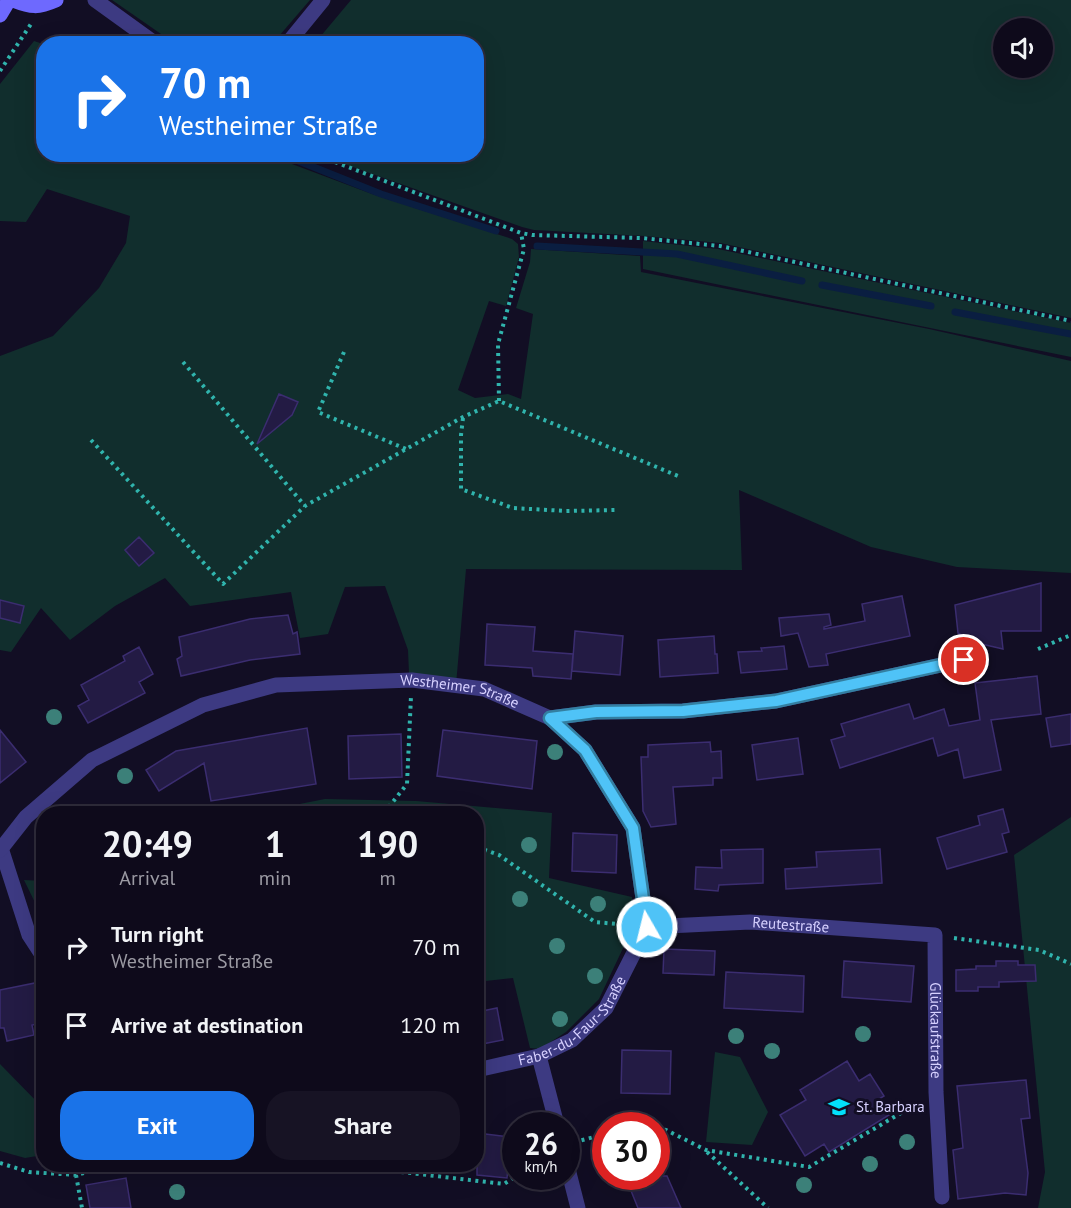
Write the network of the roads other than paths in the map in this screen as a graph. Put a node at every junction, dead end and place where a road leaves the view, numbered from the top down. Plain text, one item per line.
1 (11, 0) edge
2 (95, 0) edge
3 (323, 0) edge
4 (50, 3) edge
5 (0, 15) edge
6 (145, 36) edge
7 (294, 36) edge
8 (964, 660) dead end
9 (550, 718) junction
10 (40, 806) edge
11 (36, 809) edge
12 (1, 849) edge
13 (647, 927) junction
14 (935, 935) joint
15 (36, 945) edge
16 (539, 1056) junction
17 (484, 1068) edge
18 (554, 1112) edge
19 (573, 1190) edge
20 (942, 1197) dead end
21 (578, 1208) edge

1 - 4 main road
1 - 5 main road
2 - 6 street
3 - 7 street
8 - 9 street
9 - 10 street, Westheimer Straße
9 - 13 street
11 - 12 street, Westheimer Straße
12 - 15 street
13 - 14 street, Reutestraße
13 - 16 street, Faber-du-Faur-Straße
14 - 20 street, Glückaufstraße
16 - 17 street, Faber-du-Faur-Straße
16 - 18 street
19 - 21 street

